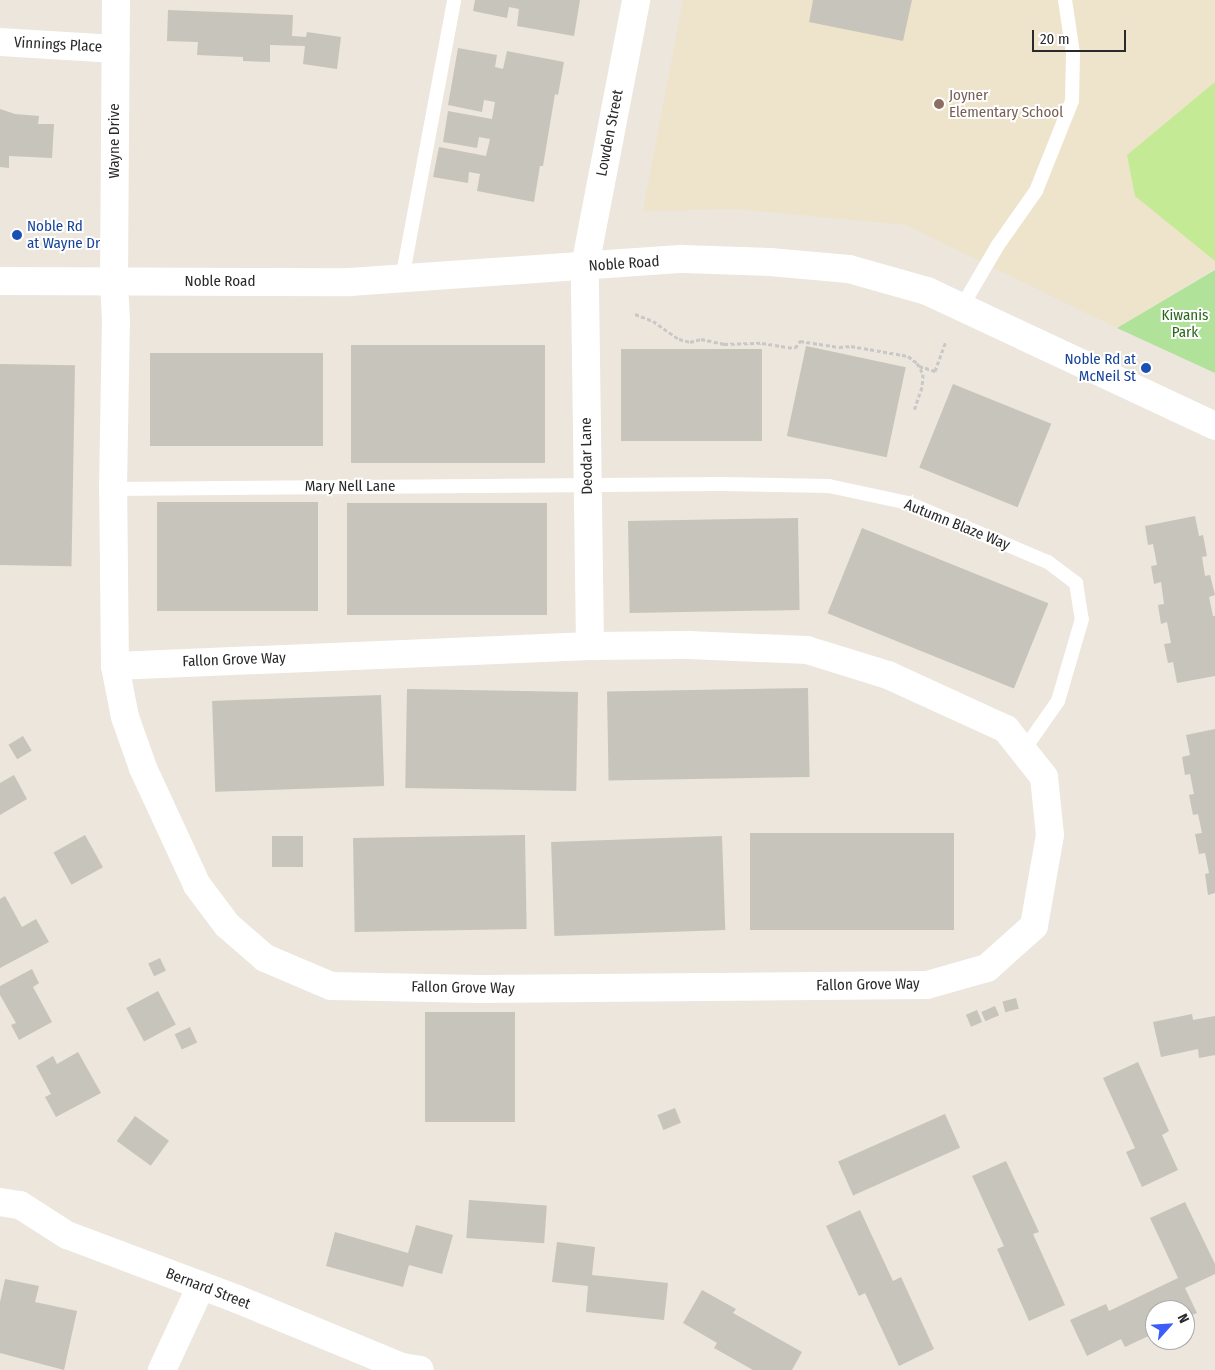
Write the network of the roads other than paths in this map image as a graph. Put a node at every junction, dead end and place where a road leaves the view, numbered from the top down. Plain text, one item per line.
1 (116, 0) edge
2 (454, 0) edge
3 (636, 0) edge
4 (1065, 0) edge
5 (0, 42) edge
6 (116, 48) junction
7 (585, 266) junction
8 (402, 279) junction
9 (0, 281) edge
10 (114, 282) junction
11 (962, 308) junction
12 (1215, 426) edge
13 (587, 485) junction
14 (113, 489) junction
15 (590, 646) junction
16 (115, 666) junction
17 (1023, 751) junction
18 (1, 1196) edge
19 (201, 1286) junction
20 (162, 1370) edge
21 (420, 1370) edge

1 - 6 street, Wayne Drive
2 - 8 lane
3 - 7 street, Lowden Street
4 - 11 lane
5 - 6 street, Vinnings Place
6 - 10 street, Wayne Drive
7 - 8 street, Noble Road
7 - 11 street, Noble Road
7 - 13 street, Deodar Lane
8 - 10 street, Noble Road
9 - 10 street, Noble Road
10 - 14 street, Fallon Grove Way
11 - 12 street, Noble Road
13 - 14 lane, Mary Nell Lane
13 - 15 street, Deodar Lane
13 - 17 lane, Autumn Blaze Way
14 - 16 street, Fallon Grove Way
15 - 16 street, Fallon Grove Way
15 - 17 street, Fallon Grove Way
16 - 17 street, Fallon Grove Way
18 - 19 street, Bernard Street
19 - 20 street
19 - 21 street, Bernard Street

